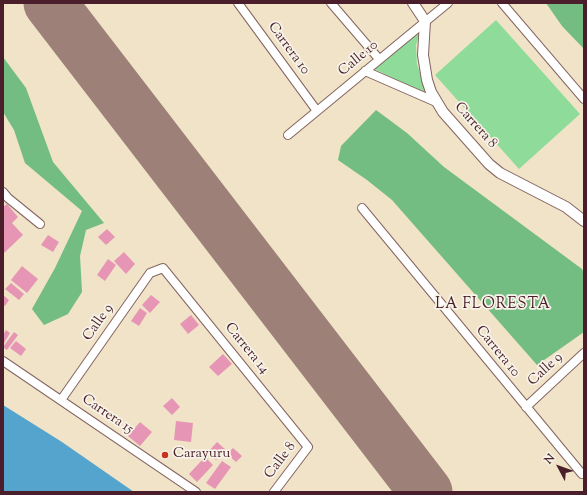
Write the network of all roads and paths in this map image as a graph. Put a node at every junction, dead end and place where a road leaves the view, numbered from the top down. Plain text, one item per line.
1 (238, 3) edge
2 (331, 3) edge
3 (413, 3) edge
4 (448, 3) edge
5 (502, 3) edge
6 (424, 21) junction
7 (379, 59) junction
8 (365, 71) junction
9 (584, 99) edge
10 (436, 102) junction
11 (317, 111) junction
12 (288, 135) dead end
13 (5, 197) edge
14 (362, 208) dead end
15 (584, 221) edge
16 (40, 224) dead end
17 (163, 268) joint
18 (584, 353) edge
19 (3, 361) edge
20 (61, 400) junction
21 (526, 407) junction
22 (308, 447) joint
23 (582, 474) dead end
24 (196, 492) edge
25 (274, 492) edge

1 - 11 street, Carrera 10
2 - 7 street
3 - 6 street
4 - 6 street, Calle 10
5 - 9 street
6 - 7 street, Calle 10
6 - 10 street, Carrera 8
7 - 8 street, Calle 10
8 - 10 street
8 - 11 street, Calle 10
10 - 15 street, Carrera 8
11 - 12 street, Calle 10
13 - 16 street
14 - 21 street, Carrera 10
17 - 20 street, Calle 9
17 - 22 street, Carrera 14
18 - 21 street, Calle 9
19 - 20 street, Carrera 15
20 - 24 street, Carrera 15
21 - 23 street, Carrera 10
22 - 25 street, Calle 8

